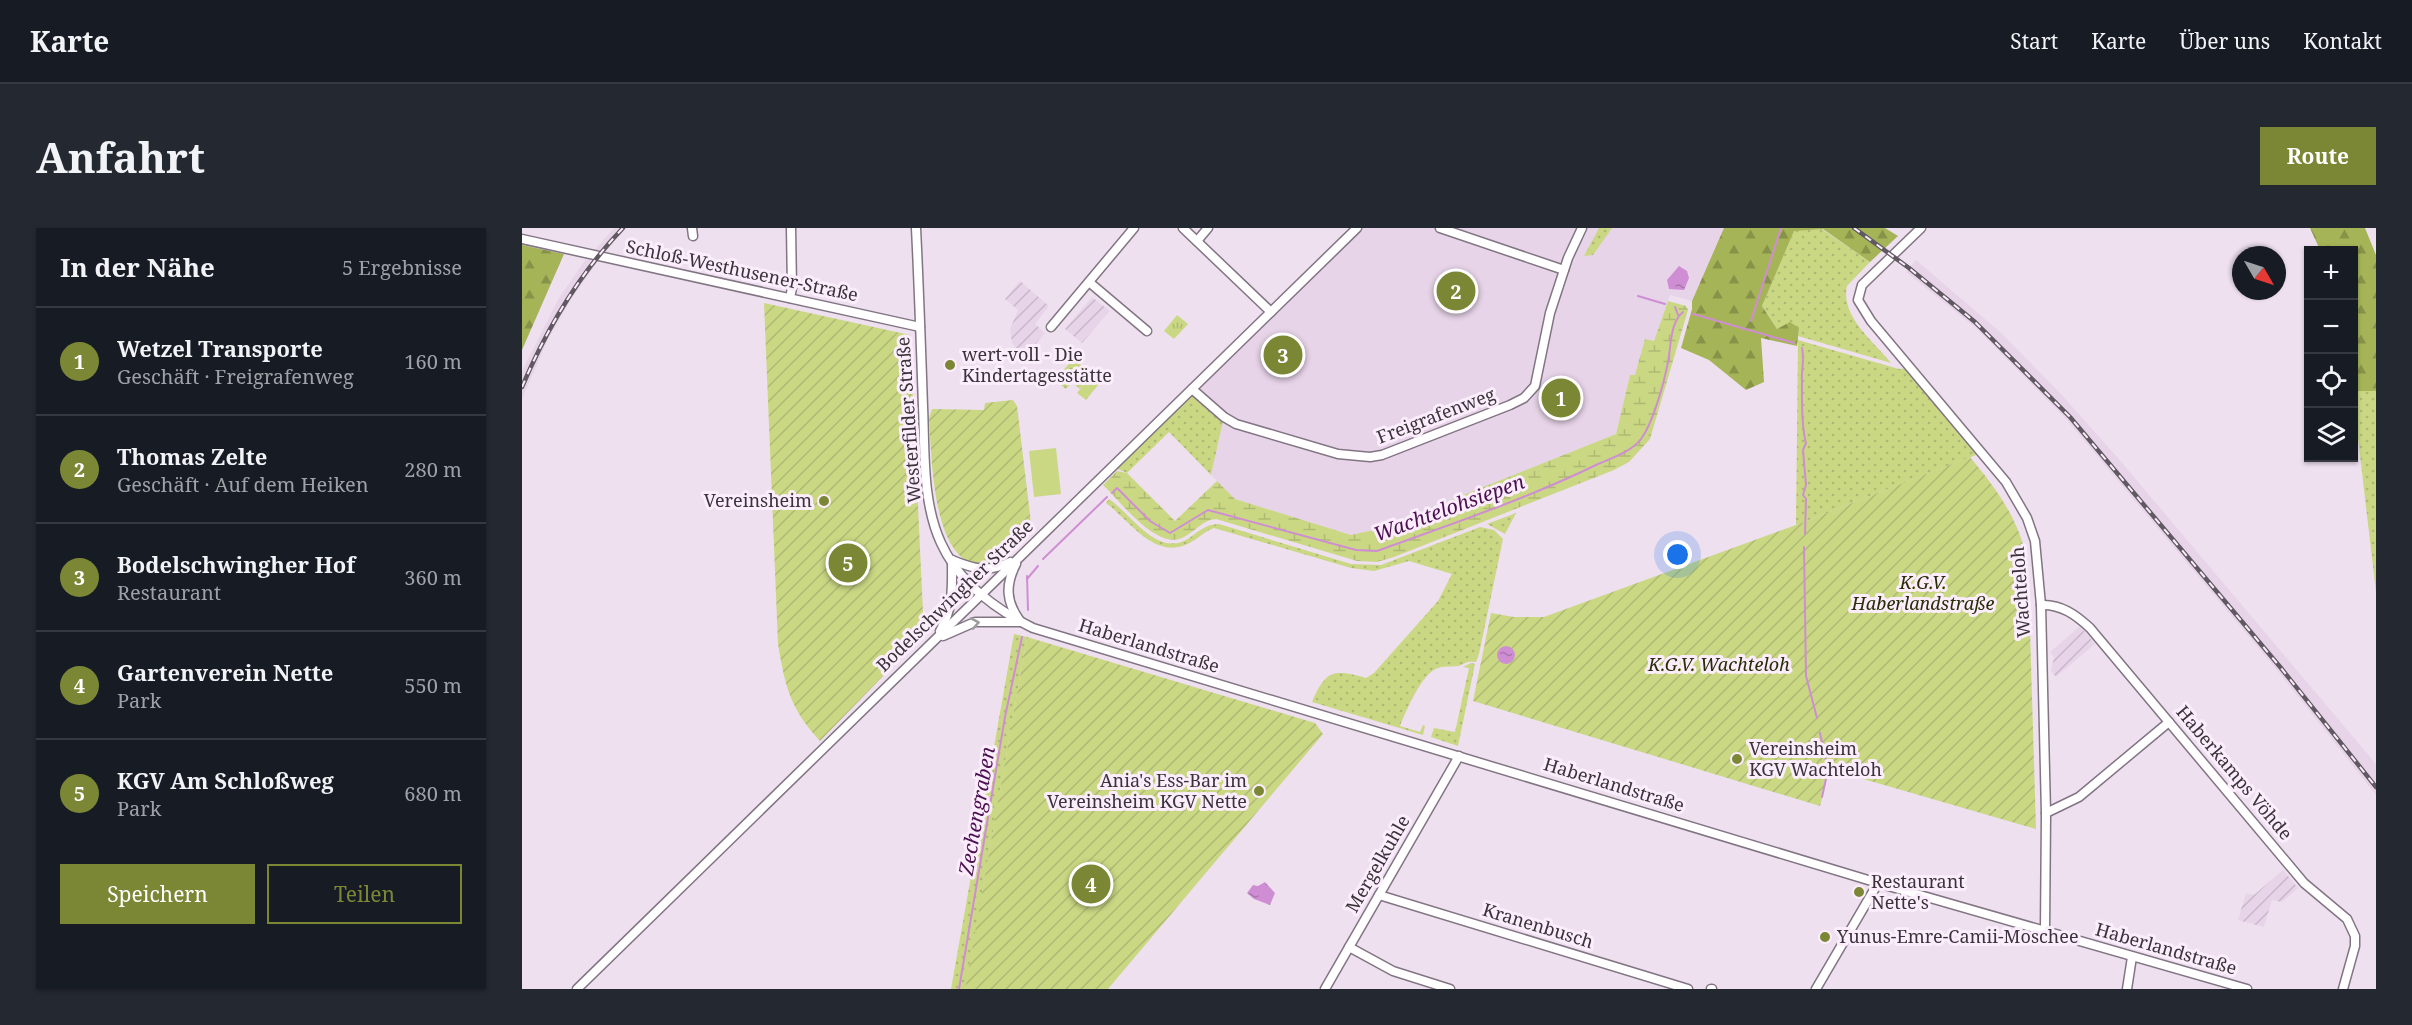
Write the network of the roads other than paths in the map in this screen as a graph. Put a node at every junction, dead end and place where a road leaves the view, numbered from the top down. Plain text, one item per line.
1 (791, 228) edge
2 (916, 228) edge
3 (1134, 228) edge
4 (1183, 228) edge
5 (1208, 228) edge
6 (1357, 228) edge
7 (1440, 228) edge
8 (1582, 228) edge
9 (1921, 228) edge
10 (522, 239) edge
11 (1197, 241) junction
12 (1564, 270) junction
13 (1089, 282) junction
14 (790, 298) junction
15 (1271, 312) junction
16 (920, 327) junction
17 (1051, 327) dead end
18 (1147, 331) dead end
19 (1192, 389) junction
20 (1021, 556) junction
21 (952, 560) junction
22 (980, 595) junction
23 (2041, 605) junction
24 (1021, 622) junction
25 (933, 642) junction
26 (2169, 722) junction
27 (1459, 756) junction
28 (2046, 813) junction
29 (1878, 883) junction
30 (1379, 895) junction
31 (2044, 930) junction
32 (1349, 947) junction
33 (2132, 957) junction
34 (577, 989) edge
35 (1325, 989) edge
36 (1450, 989) edge
37 (1688, 989) edge
38 (1816, 989) edge
39 (2127, 989) edge
40 (2247, 989) edge
41 (2343, 989) edge

1 - 14 street
2 - 16 street, Westerfilder Straße
3 - 13 street
4 - 11 street
5 - 11 street
6 - 15 street, Bodelschwingher Straße
7 - 12 street
8 - 12 street, Freigrafenweg
9 - 23 street, Wachteloh
10 - 14 street, Schloß-Westhusener-Straße
11 - 15 street
12 - 19 street, Freigrafenweg
13 - 17 street
13 - 18 street
14 - 16 street, Schloß-Westhusener-Straße
15 - 19 street, Bodelschwingher Straße
16 - 21 street, Westerfilder Straße
19 - 20 street, Bodelschwingher Straße
20 - 21 street
20 - 22 street, Bodelschwingher Straße
20 - 24 street
21 - 22 street, Westerfilder Straße
21 - 25 street
22 - 24 street, Haberlandstraße
22 - 25 street, Bodelschwingher Straße
23 - 26 street, Haberkamps Vöhde
23 - 28 street, Wachteloh
25 -> 24 street
24 - 27 street, Haberlandstraße
25 - 34 street, Bodelschwingher Straße
26 - 28 street
26 - 41 street, Haberkamps Vöhde
27 - 29 street, Haberlandstraße
27 - 30 street, Mergelkuhle
28 - 31 street, Wachteloh
29 - 31 street, Haberlandstraße
29 - 38 street
30 - 32 street, Mergelkuhle
30 - 37 street, Kranenbusch
31 - 33 street, Haberlandstraße
32 - 35 street, Mergelkuhle
32 - 36 street
33 - 39 street
33 - 40 street, Haberlandstraße

